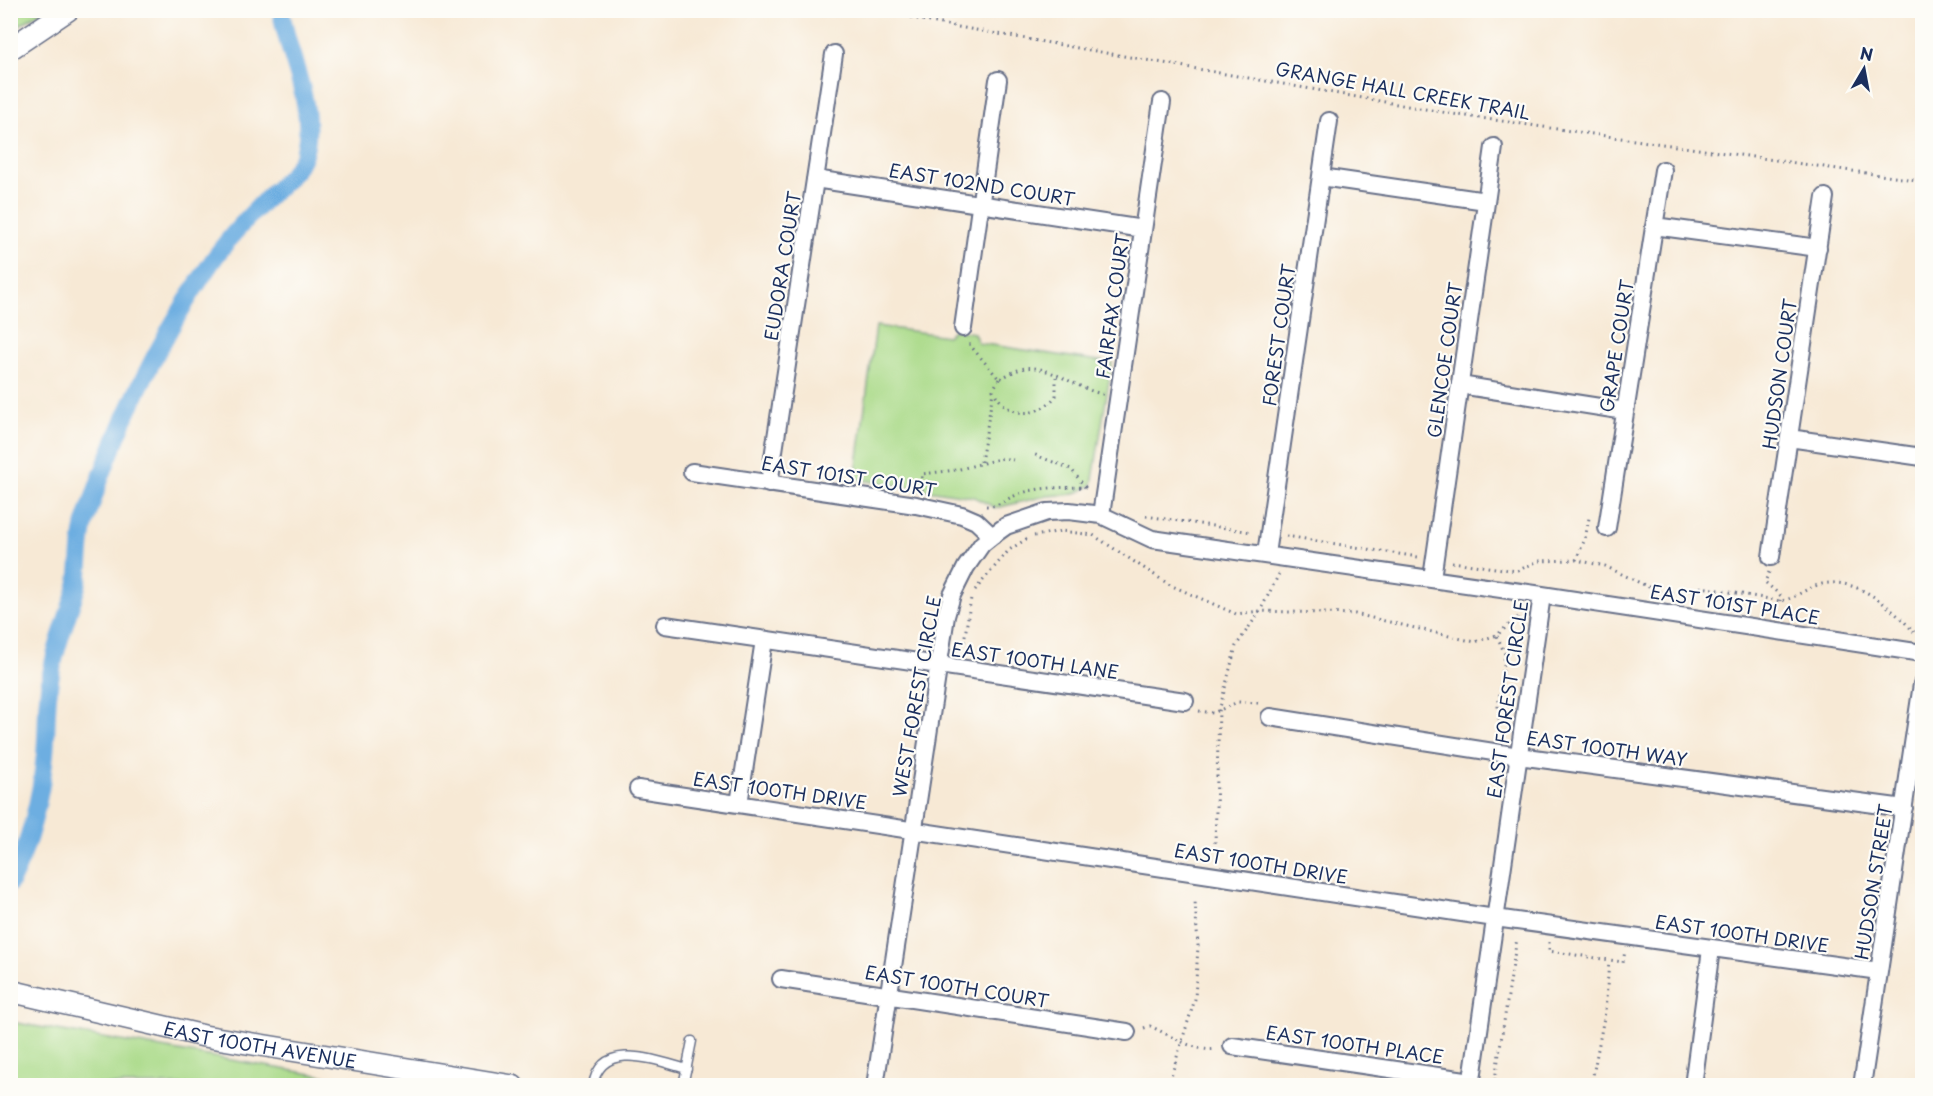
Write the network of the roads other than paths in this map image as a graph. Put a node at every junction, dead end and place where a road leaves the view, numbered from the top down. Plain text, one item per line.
1 (68, 10) edge
2 (10, 49) edge
3 (834, 54) dead end
4 (998, 80) dead end
5 (1162, 102) dead end
6 (1329, 121) dead end
7 (1494, 147) dead end
8 (1663, 170) dead end
9 (1321, 177) junction
10 (815, 179) junction
11 (1825, 197) dead end
12 (1486, 201) junction
13 (981, 204) junction
14 (1654, 226) junction
15 (1143, 229) junction
16 (1818, 248) junction
17 (963, 328) road end
18 (1460, 385) junction
19 (1625, 411) junction
20 (1789, 438) junction
21 (1923, 457) edge
22 (692, 472) dead end
23 (769, 484) junction
24 (1101, 515) junction
25 (1608, 524) road end
26 (992, 536) junction
27 (1266, 554) junction
28 (1772, 557) road end
29 (1432, 579) junction
30 (1542, 595) junction
31 (665, 625) dead end
32 (764, 640) junction
33 (1923, 652) edge
34 (938, 666) junction
35 (1923, 684) edge
36 (1185, 701) road end
37 (1270, 717) road end
38 (1519, 756) junction
39 (638, 789) dead end
40 (740, 804) junction
41 (1904, 808) junction
42 (913, 830) junction
43 (1495, 918) junction
44 (1711, 949) junction
45 (1879, 971) junction
46 (781, 979) dead end
47 (10, 991) edge
48 (888, 995) junction
49 (1127, 1032) road end
50 (692, 1041) dead end
51 (1232, 1046) road end
52 (687, 1069) junction
53 (1471, 1083) edge
54 (513, 1086) edge
55 (593, 1086) edge
56 (683, 1086) edge
57 (875, 1086) edge
58 (1693, 1086) edge
59 (1862, 1086) edge

1 - 2 street
3 - 10 street, EUDORA COURT
4 - 13 street
5 - 15 street, FAIRFAX COURT
6 - 9 street, FOREST COURT
7 - 12 street, GLENCOE COURT
8 - 14 street, GRAPE COURT
9 - 12 street
9 - 27 street, FOREST COURT
10 - 13 street, EAST 102ND COURT
10 - 23 street, EUDORA COURT
11 - 16 street, HUDSON COURT
12 - 18 street, GLENCOE COURT
13 - 15 street, EAST 102ND COURT
13 - 17 street
14 - 16 street
14 - 19 street, GRAPE COURT
15 - 24 street, FAIRFAX COURT
16 - 20 street, HUDSON COURT
18 - 19 street
18 - 29 street, GLENCOE COURT
19 - 25 street, GRAPE COURT
20 - 21 street
20 - 28 street, HUDSON COURT
22 - 23 street, EAST 101ST COURT
23 - 26 street, EAST 101ST COURT
24 - 26 street, WEST FOREST CIRCLE
24 - 27 street, WEST FOREST CIRCLE
26 - 34 street, WEST FOREST CIRCLE
27 - 29 street, EAST FOREST CIRCLE
29 - 30 street, EAST FOREST CIRCLE
30 - 33 street, EAST 101ST PLACE
30 - 38 street, EAST FOREST CIRCLE
31 - 32 street, EAST 100TH LANE
32 - 34 street, EAST 100TH LANE
32 - 40 street
34 - 36 street, EAST 100TH LANE
34 - 42 street, WEST FOREST CIRCLE
35 - 41 street, HUDSON STREET
37 - 38 street, EAST 100TH WAY
38 - 41 street, EAST 100TH WAY
38 - 43 street, EAST FOREST CIRCLE
39 - 40 street, EAST 100TH DRIVE
40 - 42 street, EAST 100TH DRIVE
41 - 45 street, HUDSON STREET
42 - 43 street, EAST 100TH DRIVE
42 - 48 street, WEST FOREST CIRCLE
43 - 44 street, EAST 100TH DRIVE
43 - 53 street, EAST FOREST CIRCLE
44 - 45 street, EAST 100TH DRIVE
44 - 58 street
45 - 59 street, HUDSON STREET
46 - 48 street, EAST 100TH COURT
47 - 54 street, EAST 100TH AVENUE
48 - 49 street, EAST 100TH COURT
48 - 57 street, WEST FOREST CIRCLE
50 - 52 lane
51 - 53 street, EAST 100TH PLACE
52 - 55 lane
52 - 56 lane

